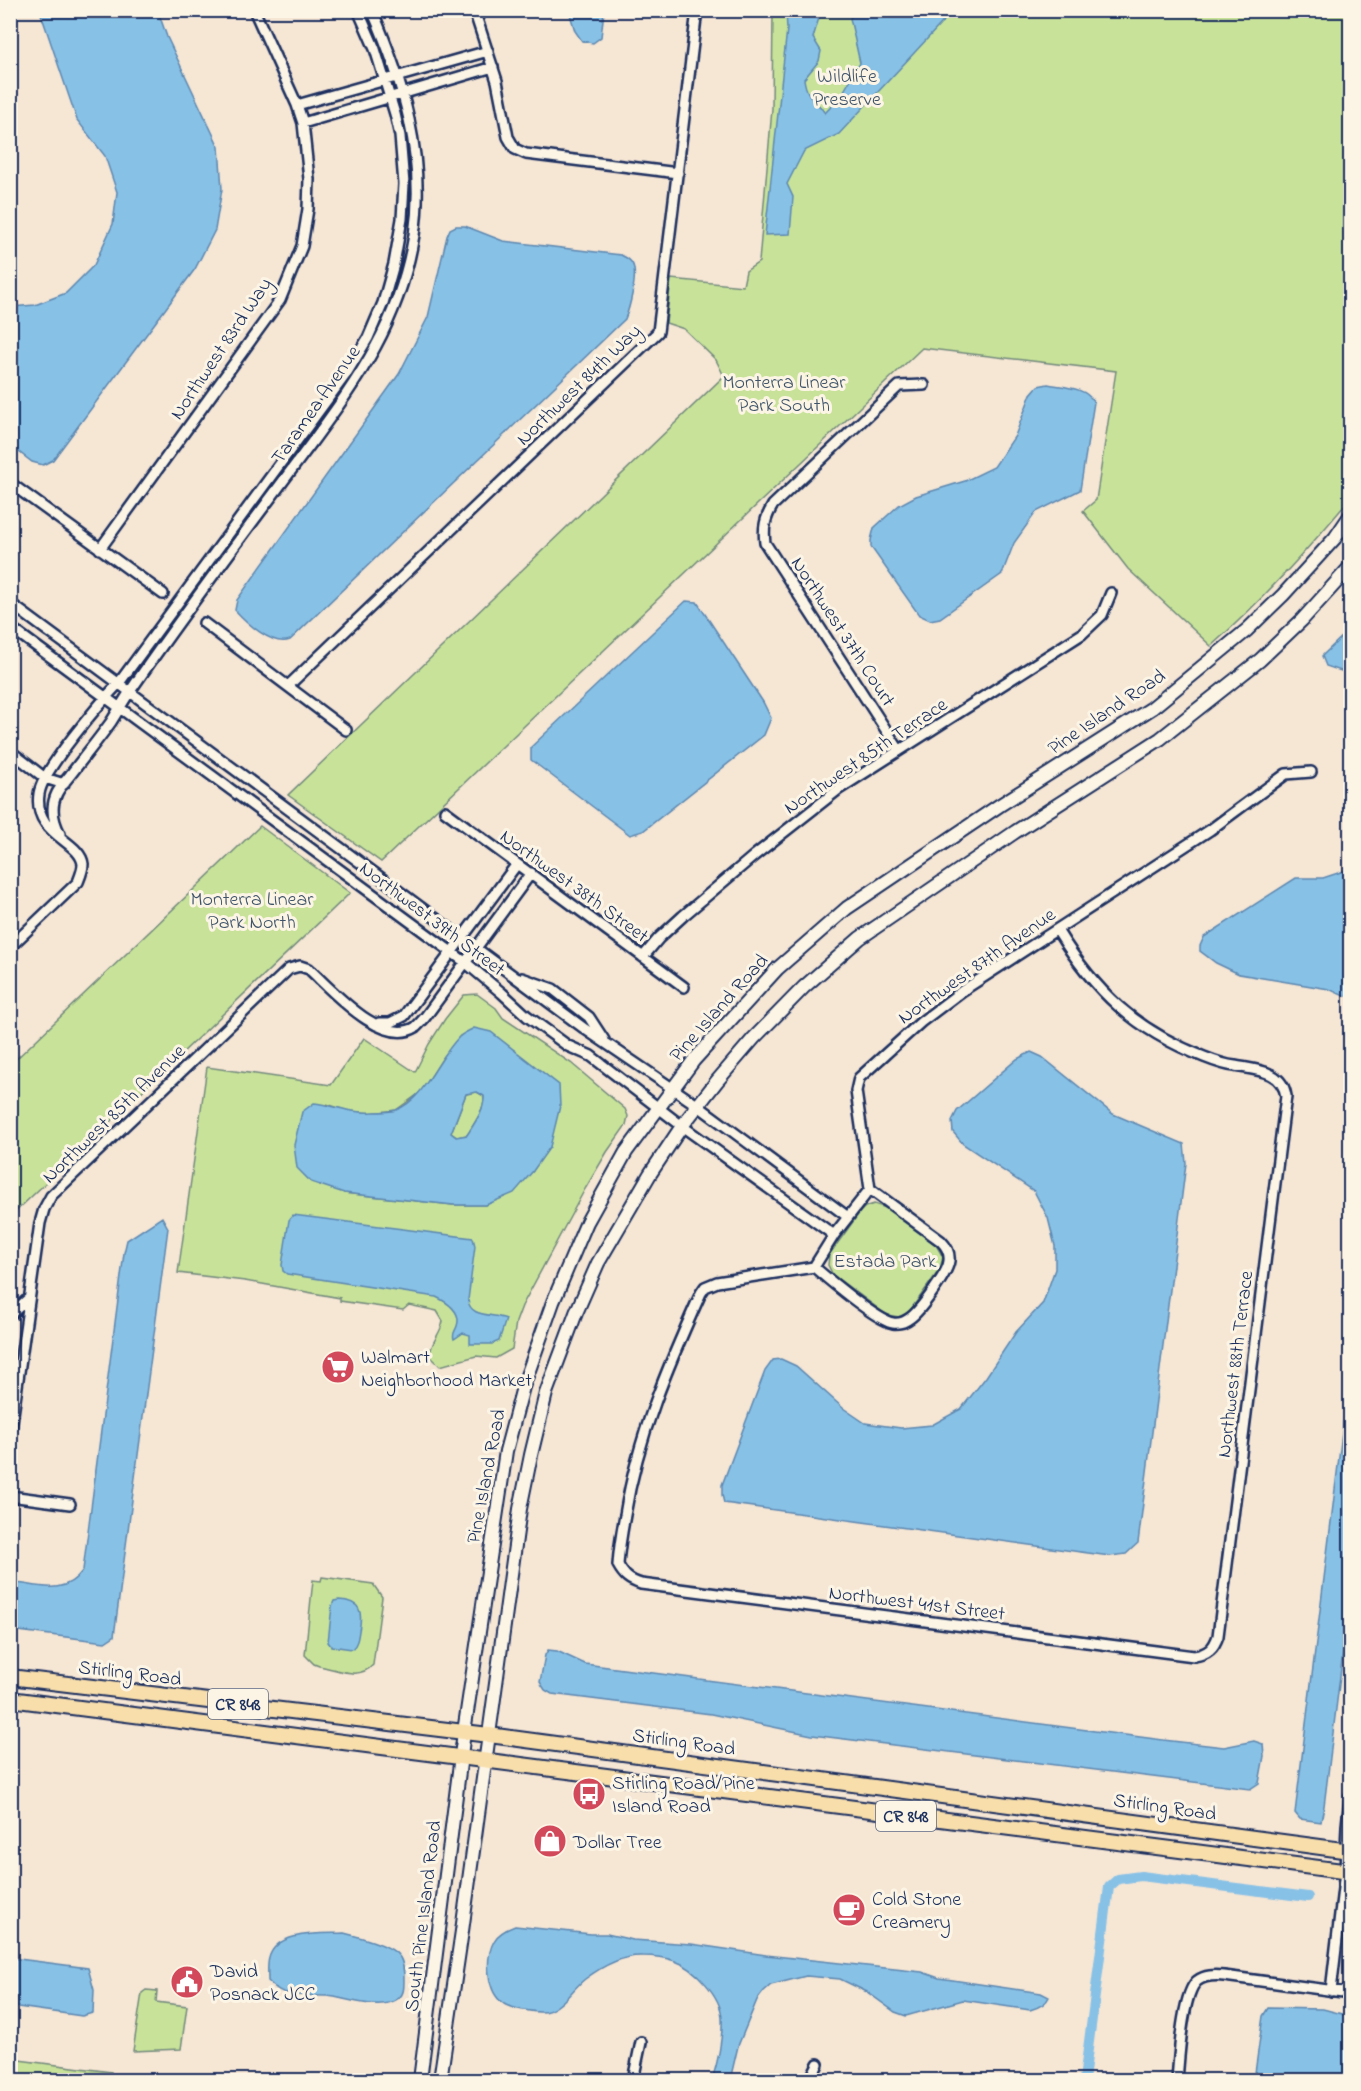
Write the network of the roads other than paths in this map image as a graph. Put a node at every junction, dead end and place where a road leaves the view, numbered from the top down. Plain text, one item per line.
1 (254, 10) edge
2 (358, 10) edge
3 (372, 10) edge
4 (474, 10) edge
5 (698, 10) edge
6 (488, 51) junction
7 (493, 68) junction
8 (398, 77) junction
9 (385, 81) junction
10 (403, 93) junction
11 (389, 97) junction
12 (297, 105) junction
13 (303, 123) junction
14 (678, 173) junction
15 (924, 385) dead end
16 (10, 483) edge
17 (1350, 516) edge
18 (100, 549) junction
19 (1350, 567) edge
20 (1111, 593) dead end
21 (163, 594) dead end
22 (10, 603) edge
23 (204, 623) dead end
24 (10, 627) edge
25 (119, 683) junction
26 (288, 686) junction
27 (130, 691) junction
28 (106, 697) junction
29 (120, 708) junction
30 (346, 730) dead end
31 (899, 750) junction
32 (10, 752) edge
33 (1311, 772) dead end
34 (45, 777) junction
35 (64, 784) junction
36 (445, 811) dead end
37 (62, 839) junction
38 (517, 864) junction
39 (531, 873) junction
40 (1057, 930) junction
41 (462, 938) junction
42 (10, 947) edge
43 (476, 948) junction
44 (452, 954) junction
45 (643, 957) junction
46 (465, 962) junction
47 (684, 987) dead end
48 (373, 1023) junction
49 (1288, 1074) dead end
50 (1280, 1079) junction
51 (672, 1088) junction
52 (698, 1105) junction
53 (658, 1107) junction
54 (682, 1126) junction
55 (870, 1189) junction
56 (848, 1217) junction
57 (834, 1235) junction
58 (814, 1267) junction
59 (29, 1298) junction
60 (10, 1315) edge
61 (10, 1436) edge
62 (10, 1496) edge
63 (70, 1504) dead end
64 (1208, 1652) junction
65 (1216, 1660) dead end
66 (10, 1677) edge
67 (137, 1692) junction
68 (10, 1699) edge
69 (134, 1715) junction
70 (465, 1732) junction
71 (489, 1735) junction
72 (462, 1757) junction
73 (485, 1760) junction
74 (889, 1789) junction
75 (1350, 1797) edge
76 (888, 1813) junction
77 (1348, 1850) edge
78 (1348, 1872) edge
79 (1331, 1991) junction
80 (1350, 1993) edge
81 (641, 2042) dead end
82 (819, 2064) dead end
83 (420, 2080) edge
84 (440, 2080) edge
85 (633, 2080) edge
86 (810, 2080) edge
87 (1177, 2080) edge

1 - 12 street, Northwest 83rd Way
2 - 9 street, Taramea Avenue
3 - 8 street, Taramea Avenue
4 - 6 street
5 - 14 street, Northwest 84th Way
6 - 7 street
6 - 8 street
7 - 10 street
7 - 14 street
8 - 9 street
8 - 10 street, Taramea Avenue
9 - 11 street, Taramea Avenue
9 - 12 street
10 - 11 street
10 - 27 street, Taramea Avenue
11 - 13 street
11 - 25 street, Taramea Avenue
12 - 13 street, Northwest 83rd Way
13 - 18 street, Northwest 83rd Way
14 - 26 street, Northwest 84th Way
15 - 31 street, Northwest 37th Court
16 - 18 street
17 - 51 main road, Pine Island Road
18 - 21 street
19 - 52 main road, Pine Island Road
20 - 31 street, Northwest 85th Terrace
22 - 25 street, Northwest 39th Street
23 - 26 street
24 - 28 street, Northwest 39th Street
25 - 27 street, Northwest 39th Street
25 - 28 street, Taramea Avenue
26 - 30 street
27 - 29 street, Taramea Avenue
27 - 41 street, Northwest 39th Street
28 - 29 street, Northwest 39th Street
28 - 34 street, Taramea Avenue
29 - 35 street, Taramea Avenue
29 - 44 street, Northwest 39th Street
31 - 45 street, Northwest 85th Terrace
32 - 34 street
33 - 40 street, Northwest 87th Avenue
34 - 35 street
34 - 37 street
35 - 37 street, Taramea Avenue
36 - 38 street, Northwest 38th Street
37 - 42 street
38 - 39 street, Northwest 38th Street
38 - 41 street
39 - 43 street
39 - 45 street, Northwest 38th Street
40 - 50 street
40 - 55 street, Northwest 87th Avenue
41 - 43 street, Northwest 39th Street
41 - 44 street
43 - 46 street
43 - 51 street, Northwest 39th Street
44 - 46 street, Northwest 39th Street
44 - 48 street
45 - 47 street, Northwest 38th Street
46 - 48 street
46 - 53 street, Northwest 39th Street
48 - 59 street, Northwest 85th Avenue
49 - 50 street
50 - 64 street, Northwest 88th Terrace
51 - 52 street, Northwest 39th Street
51 - 53 main road, Pine Island Road
52 - 54 main road, Pine Island Road
52 - 56 street, Northwest 39th Street
53 - 54 street, Northwest 39th Street
53 - 70 main road, Pine Island Road
54 - 57 street, Northwest 39th Street
54 - 71 main road, Pine Island Road
55 - 56 street
55 - 58 street
56 - 57 street
57 - 58 street
58 - 64 street, Northwest 41st Street
59 - 60 street
59 - 61 street, Northwest 85th Avenue
62 - 63 street
64 - 65 street
66 - 67 main road, Stirling Road / CR 848
67 - 69 main road
67 - 70 main road, Stirling Road / CR 848
68 - 69 main road, CR 848
69 - 72 main road, CR 848
70 - 71 main road, Stirling Road / CR 848
70 - 72 main road, Pine Island Road
71 - 73 main road, Pine Island Road
71 - 74 main road, Stirling Road / CR 848
72 - 73 main road, CR 848
72 - 83 main road, South Pine Island Road
73 - 76 main road, CR 848
73 - 84 main road, South Pine Island Road
74 - 76 main road
74 - 77 main road, Stirling Road / CR 848
75 - 77 street
76 - 78 main road, CR 848
77 - 78 street
78 - 79 street
79 - 80 street
79 - 87 street
81 - 85 street
82 - 86 street

